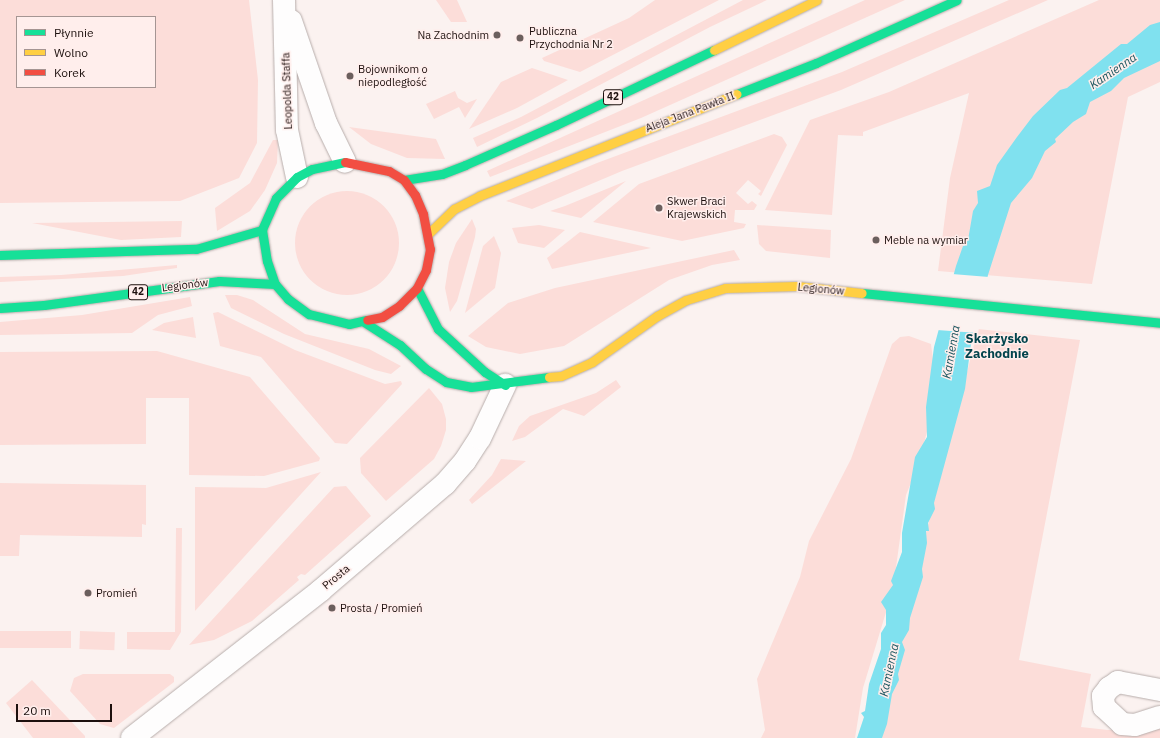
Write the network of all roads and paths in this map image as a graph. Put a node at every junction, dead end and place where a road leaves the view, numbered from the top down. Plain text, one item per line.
1 (817, 0) edge
2 (957, 0) edge
3 (284, 2) edge
4 (345, 162) junction
5 (297, 177) junction
6 (404, 180) junction
7 (262, 230) junction
8 (428, 233) junction
9 (0, 255) edge
10 (275, 284) junction
11 (417, 288) junction
12 (0, 308) edge
13 (364, 322) junction
14 (1155, 322) edge
15 (505, 384) junction
16 (1160, 690) edge
17 (1160, 717) edge
18 (132, 738) edge

1 - 6 main road, 42
2 - 8 main road, Aleja Jana Pawła II
3 - 4 street, Leopolda Staffa
3 - 5 street, Leopolda Staffa
4 - 5 main road
4 - 6 main road
5 - 7 main road
6 - 8 main road
7 - 9 main road
7 - 10 main road
8 - 11 main road
10 - 12 main road, Legionów / 42
10 - 13 main road
11 - 13 main road
11 - 15 main road
13 - 15 main road, Legionów
14 - 15 main road, Legionów
15 - 18 street, Prosta
16 - 17 street

